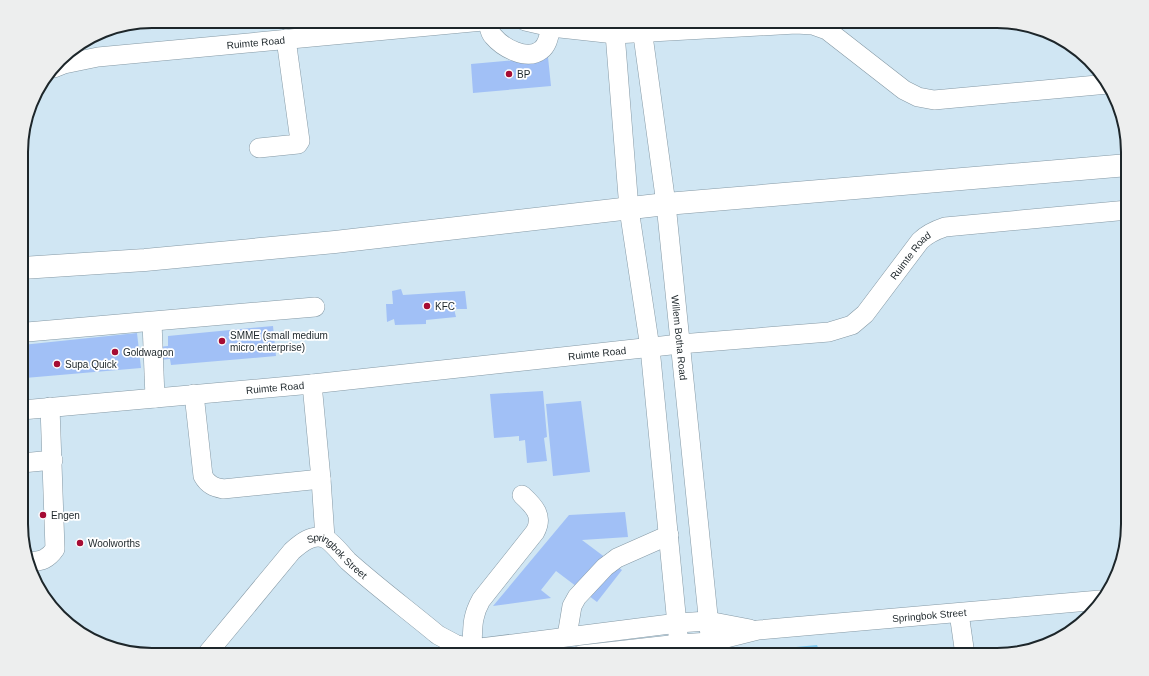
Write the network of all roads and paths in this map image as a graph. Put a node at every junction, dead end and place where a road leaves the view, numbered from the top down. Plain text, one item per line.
1 (410, 28) edge
2 (490, 28) edge
3 (551, 28) edge
4 (614, 28) edge
5 (641, 28) edge
6 (822, 28) edge
7 (286, 40) junction
8 (65, 64) edge
9 (1100, 85) edge
10 (259, 148) dead end
11 (1121, 166) edge
12 (666, 204) junction
13 (629, 209) junction
14 (1121, 211) edge
15 (28, 268) edge
16 (315, 307) dead end
17 (152, 322) junction
18 (28, 332) edge
19 (680, 344) junction
20 (650, 348) junction
21 (312, 384) junction
22 (194, 394) junction
23 (155, 398) junction
24 (50, 407) junction
25 (28, 409) edge
26 (53, 460) junction
27 (28, 462) edge
28 (321, 479) junction
29 (522, 495) dead end
30 (669, 535) junction
31 (325, 538) junction
32 (34, 562) edge
33 (1094, 601) edge
34 (959, 613) junction
35 (708, 621) junction
36 (678, 623) junction
37 (758, 630) junction
38 (567, 636) junction
39 (212, 648) edge
40 (464, 648) edge
41 (472, 648) edge
42 (496, 648) edge
43 (679, 648) edge
44 (711, 648) edge
45 (964, 648) edge

1 - 7 street, Ruimte Road
2 - 3 street
4 - 13 street
5 - 12 street, Willem Botha Road
6 - 9 street
7 - 8 street, Ruimte Road
7 - 10 street
11 - 12 main road
12 - 13 main road
12 - 19 street, Willem Botha Road
13 - 15 main road
13 - 20 street
14 - 19 street, Ruimte Road
16 - 17 street
17 - 18 street
17 - 23 street
19 - 20 street, Ruimte Road
19 - 35 street, Willem Botha Road
20 - 21 street, Ruimte Road
20 - 30 street
21 - 22 street, Ruimte Road
21 - 28 street
22 - 23 street, Ruimte Road
22 - 28 street
23 - 24 street, Ruimte Road
24 - 25 street, Ruimte Road
24 - 26 street
26 - 27 street
26 - 32 street
28 - 31 street
29 - 41 street
30 - 36 street
30 - 38 street
31 - 39 street, Springbok Street
31 - 40 street, Springbok Street
33 - 34 street, Springbok Street
34 - 37 street, Springbok Street
34 - 45 street
35 - 36 street, Springbok Street
35 - 37 street, Springbok Street
35 - 44 street, Willem Botha Road
36 - 38 street, Springbok Street
36 - 43 street
37 - 44 street, Springbok Street
38 - 42 street, Springbok Street

